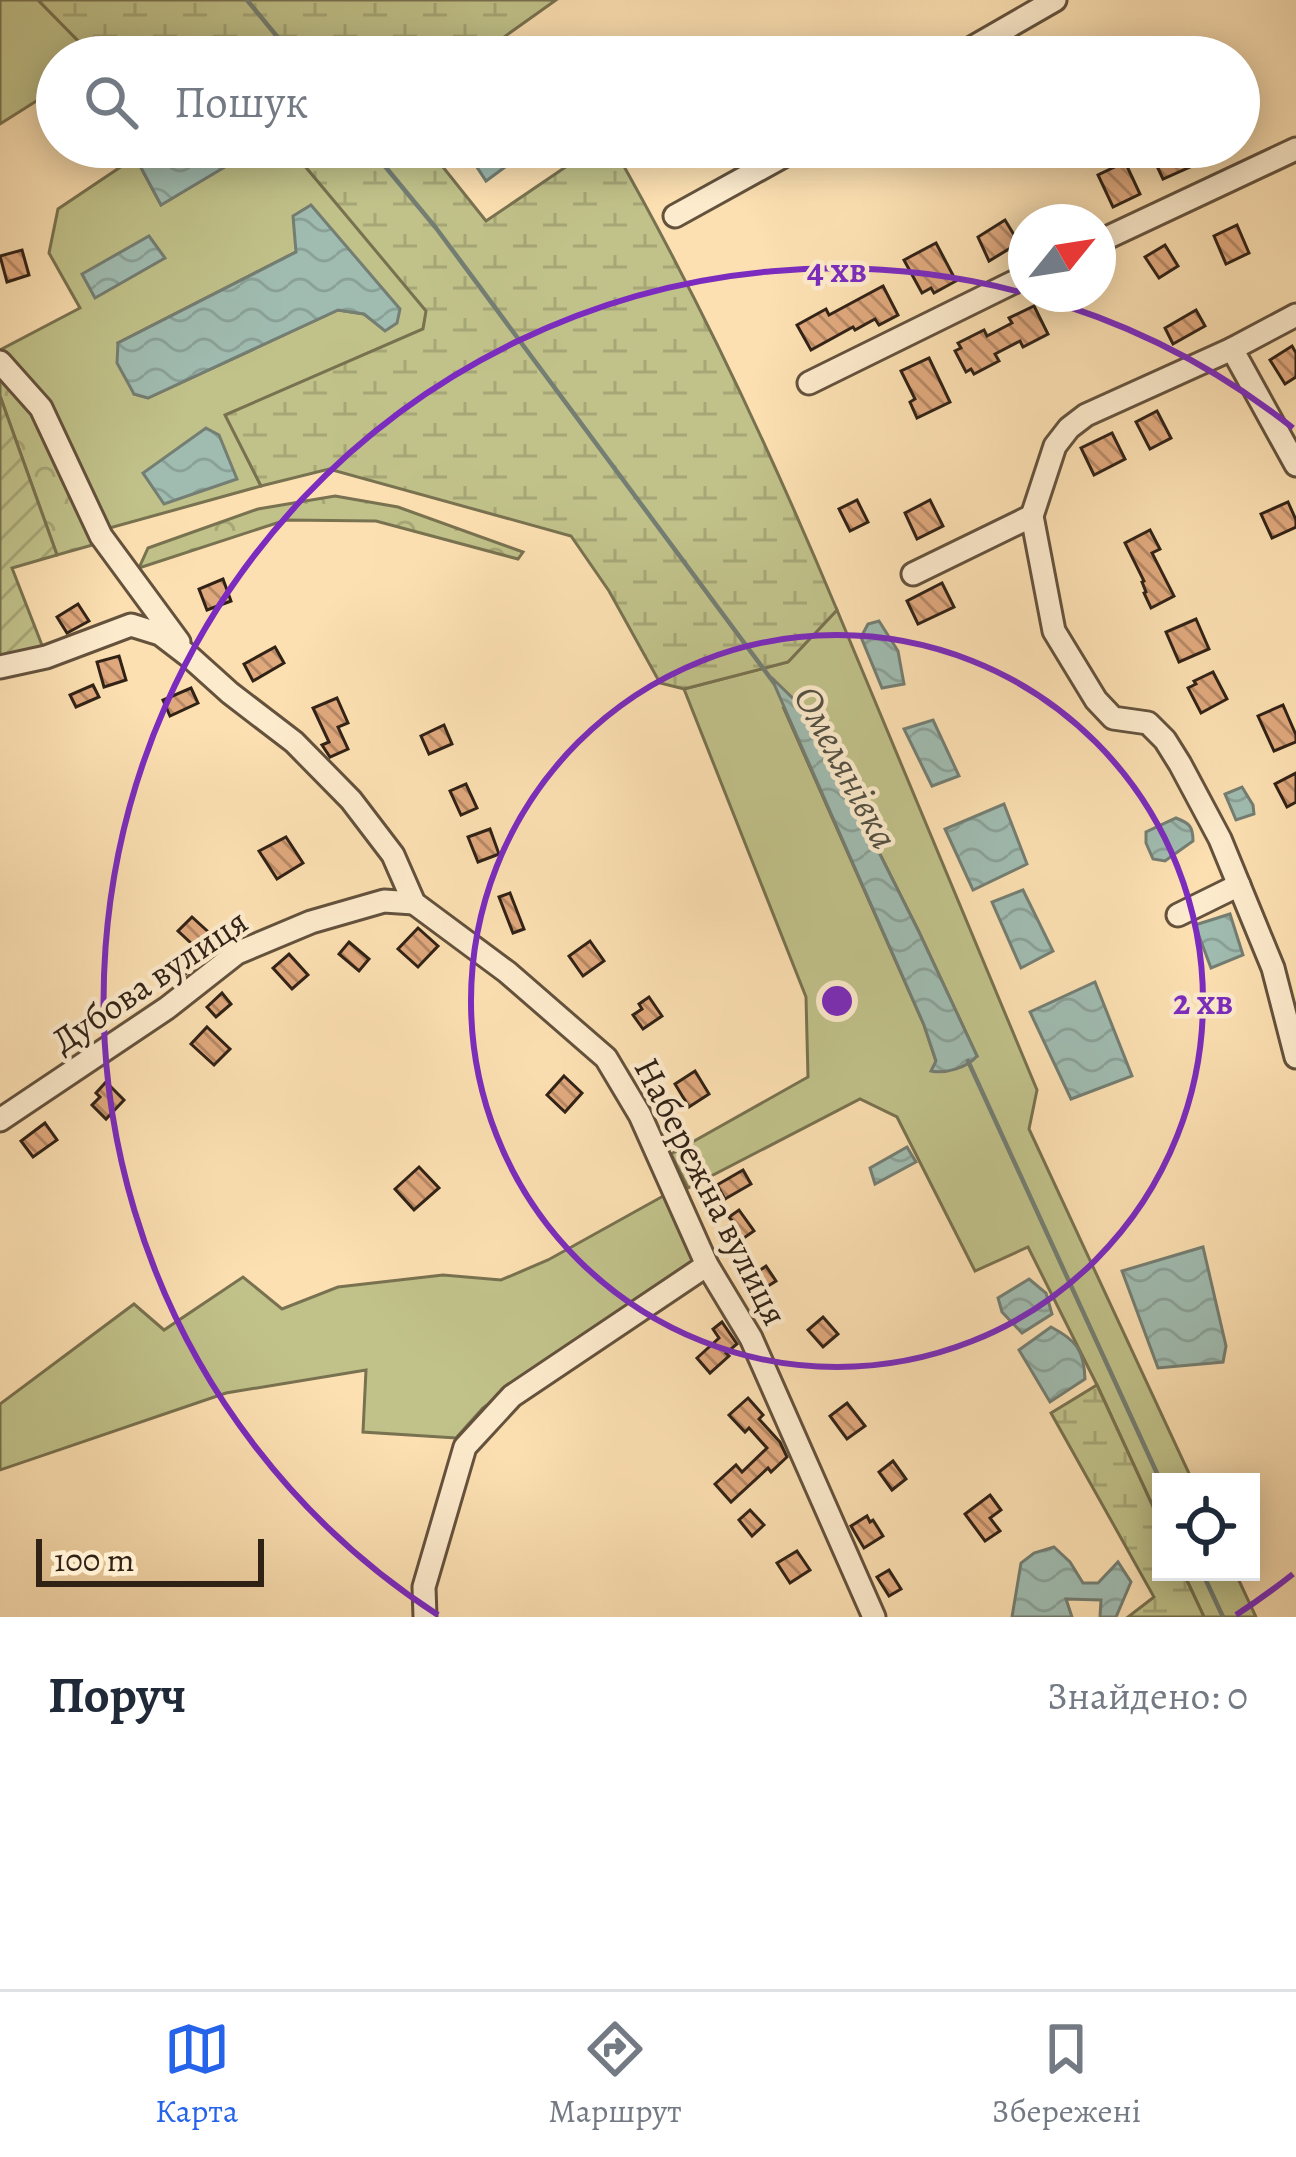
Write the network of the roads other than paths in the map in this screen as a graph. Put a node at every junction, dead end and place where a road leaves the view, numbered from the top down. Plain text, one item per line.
1 (1055, 0) edge
2 (992, 36) edge
3 (1296, 148) edge
4 (1260, 165) edge
5 (762, 168) edge
6 (1254, 168) edge
7 (675, 216) dead end
8 (1116, 233) edge
9 (1008, 285) edge
10 (1296, 315) edge
11 (1232, 349) junction
12 (0, 362) edge
13 (809, 383) dead end
14 (1296, 464) edge
15 (1032, 516) junction
16 (913, 574) dead end
17 (190, 657) junction
18 (0, 667) edge
19 (1239, 885) junction
20 (414, 903) junction
21 (1178, 916) dead end
22 (1296, 1057) edge
23 (0, 1120) edge
24 (707, 1264) junction
25 (424, 1617) edge
26 (874, 1617) edge

1 - 2 street
3 - 4 street
5 - 7 street
6 - 8 street
9 - 13 street
10 - 11 street
11 - 14 street
11 - 15 street
12 - 17 street
15 - 16 street
15 - 19 street
17 - 18 street, Набережна вулиця
17 - 20 street, Набережна вулиця
19 - 21 street
19 - 22 street
20 - 23 street, Дубова вулиця
20 - 24 street, Набережна вулиця
24 - 25 street
24 - 26 street, Набережна вулиця

